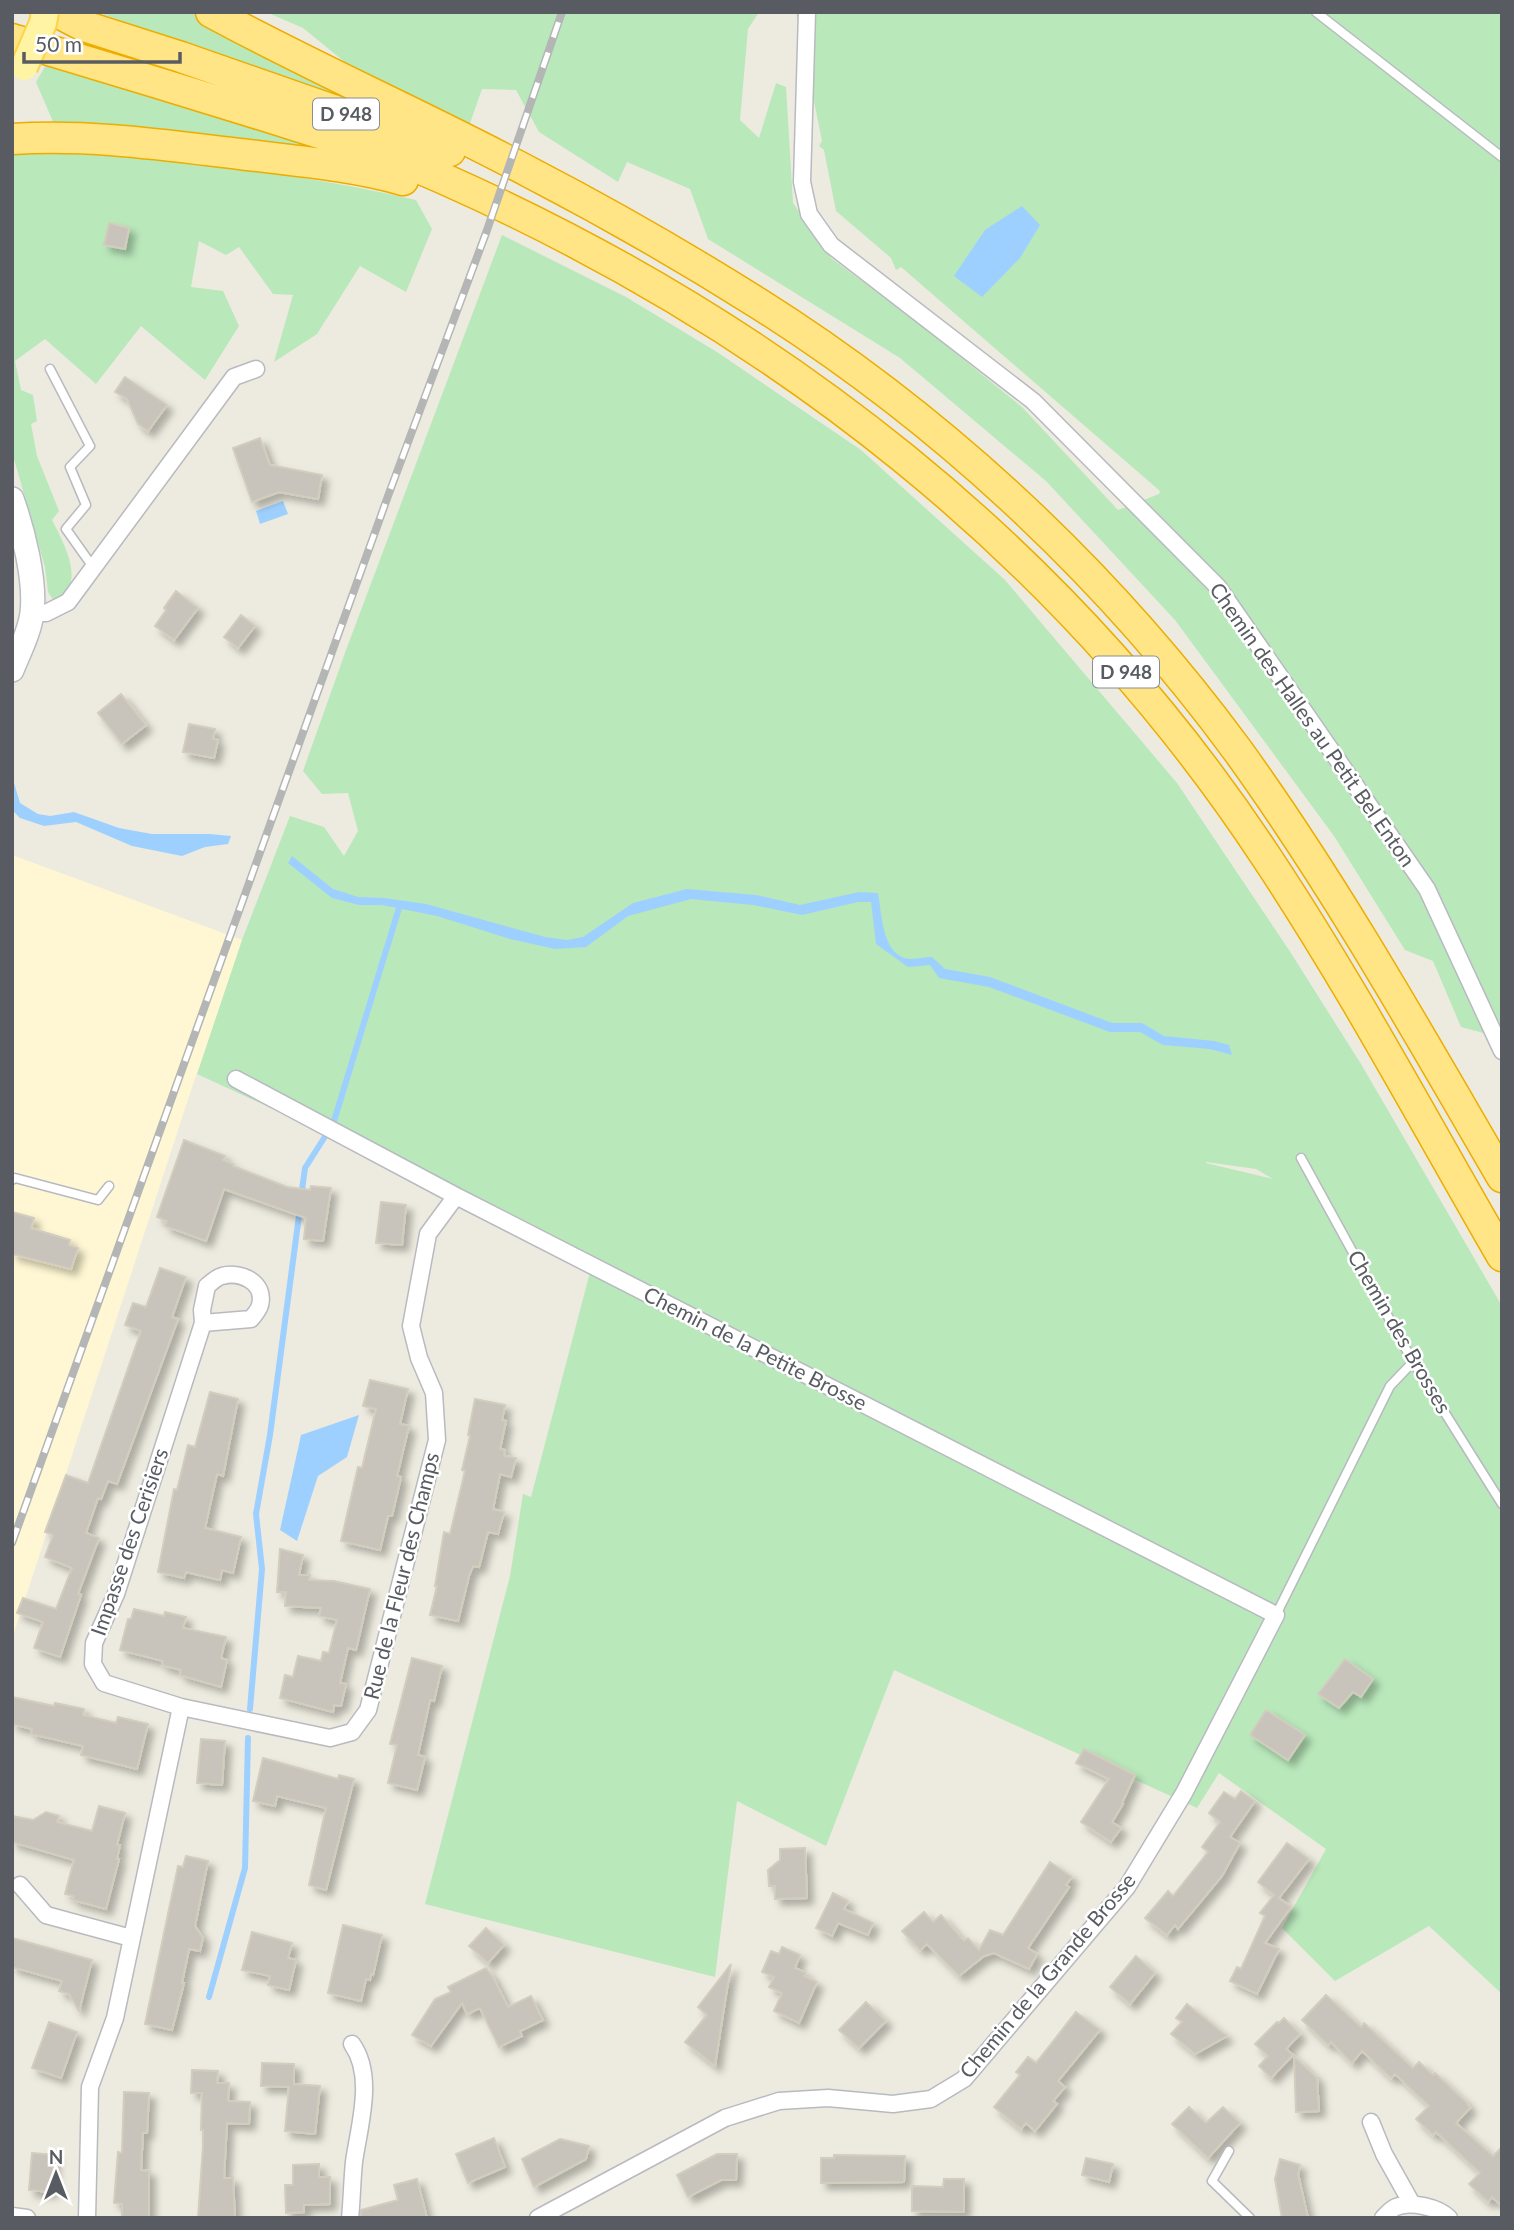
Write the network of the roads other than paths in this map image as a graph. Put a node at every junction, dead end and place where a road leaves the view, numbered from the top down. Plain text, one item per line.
1 (45, 12) edge
2 (57, 12) edge
3 (211, 12) edge
4 (807, 12) edge
5 (1316, 12) edge
6 (12, 38) edge
7 (24, 66) dead end
8 (12, 139) edge
9 (1502, 157) edge
10 (630, 228) junction
11 (581, 246) junction
12 (50, 369) dead end
13 (256, 369) dead end
14 (12, 499) edge
15 (93, 567) junction
16 (32, 614) junction
17 (12, 670) edge
18 (1502, 1051) edge
19 (236, 1079) dead end
20 (1301, 1158) dead end
21 (1502, 1177) edge
22 (12, 1180) edge
23 (109, 1186) dead end
24 (456, 1196) junction
25 (1502, 1256) edge
26 (203, 1322) dead end
27 (1413, 1362) junction
28 (1502, 1504) edge
29 (1276, 1615) junction
30 (181, 1707) junction
31 (20, 1885) dead end
32 (131, 1938) junction
33 (352, 2044) dead end
34 (1371, 2122) dead end
35 (1229, 2151) dead end
36 (1412, 2204) junction
37 (12, 2216) edge
38 (27, 2218) edge
39 (87, 2218) edge
40 (351, 2218) edge
41 (538, 2218) edge
42 (1250, 2218) edge
43 (1383, 2218) edge
44 (1449, 2218) edge

1 - 7 main road, bridge
2 - 10 highway, D 948
3 - 10 highway
4 - 18 street, Chemin des Halles au Petit Bel Enton
5 - 9 lane
6 - 11 highway, D 948
8 - 11 highway
10 - 21 highway, D 948
11 - 25 highway, D 948
12 - 15 lane
13 - 15 street
14 - 16 main road
15 - 16 street
16 - 17 main road
19 - 24 street, Chemin de la Petite Brosse
20 - 27 lane, Chemin des Brosses
22 - 23 lane
24 - 29 street, Chemin de la Petite Brosse
24 - 30 street, Rue de la Fleur des Champs
26 - 30 street, Impasse des Cerisiers
27 - 28 lane, Chemin des Brosses
27 - 29 lane, Chemin de la Grande Brosse
29 - 41 street, Chemin de la Grande Brosse
30 - 32 street
31 - 32 street
32 - 39 street
33 - 40 street
34 - 36 street
35 - 42 lane
36 - 43 street
36 - 44 street
37 - 38 street

